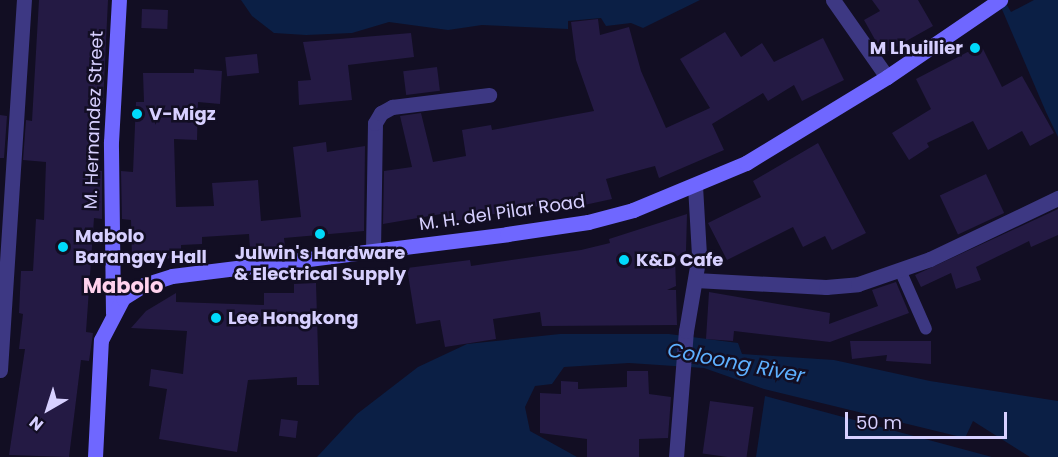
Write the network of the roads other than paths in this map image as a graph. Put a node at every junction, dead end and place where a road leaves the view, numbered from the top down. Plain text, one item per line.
1 (24, 0) edge
2 (119, 0) edge
3 (833, 0) edge
4 (1000, 0) edge
5 (887, 77) junction
6 (489, 95) dead end
7 (695, 186) junction
8 (1058, 198) edge
9 (373, 250) junction
10 (900, 270) junction
11 (695, 280) junction
12 (113, 313) junction
13 (926, 329) dead end
14 (0, 370) edge
15 (95, 457) edge
16 (676, 457) edge

1 - 14 street
2 - 12 main road, M. Hernandez Street
3 - 5 street
4 - 5 main road, M. H. del Pilar Road
5 - 7 main road, M. H. del Pilar Road
6 - 9 street
7 - 9 main road, M. H. del Pilar Road
7 - 11 street
8 - 10 street
9 - 12 main road, M. H. del Pilar Road
10 - 11 street
10 - 13 lane
11 - 16 street
12 - 15 main road, M. H. del Pilar Road

